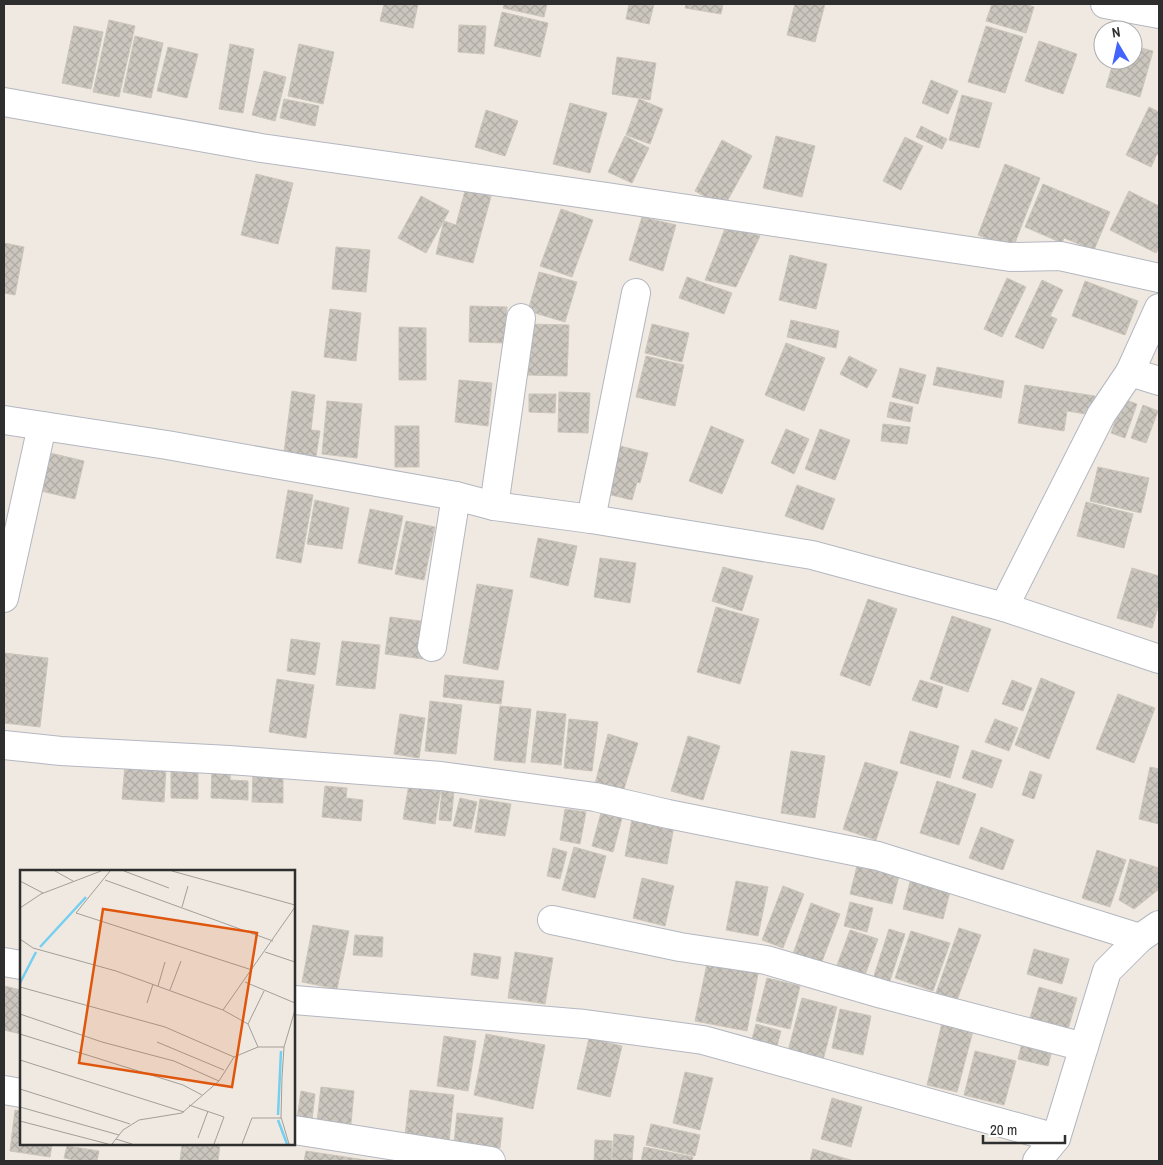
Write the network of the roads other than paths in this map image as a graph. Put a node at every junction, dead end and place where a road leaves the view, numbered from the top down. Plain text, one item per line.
1 (1105, 4) edge
2 (1159, 14) edge
3 (4, 102) edge
4 (1159, 278) edge
5 (636, 293) dead end
6 (1159, 308) edge
7 (521, 318) dead end
8 (1130, 372) junction
9 (1159, 381) edge
10 (4, 420) edge
11 (42, 426) junction
12 (456, 496) junction
13 (494, 506) junction
14 (591, 519) junction
15 (4, 598) edge
16 (1004, 607) junction
17 (432, 647) dead end
18 (1159, 659) edge
19 (4, 745) edge
20 (552, 920) dead end
21 (1149, 931) edge
22 (4, 962) edge
23 (20, 965) edge
24 (295, 1000) edge
25 (1084, 1047) junction
26 (4, 1090) edge
27 (20, 1092) edge
28 (295, 1130) edge
29 (1056, 1138) junction
30 (491, 1161) edge
31 (1037, 1161) edge

1 - 2 street
3 - 4 street
5 - 14 street
6 - 8 street
7 - 13 street
8 - 9 street
8 - 16 street
10 - 11 street
11 - 12 street
11 - 15 street
12 - 13 street
12 - 17 street
13 - 14 street
14 - 16 street
16 - 18 street
19 - 21 street
20 - 25 street
21 - 25 street
22 - 23 street
24 - 29 street
25 - 29 street
26 - 27 street
28 - 30 street
29 - 31 street

